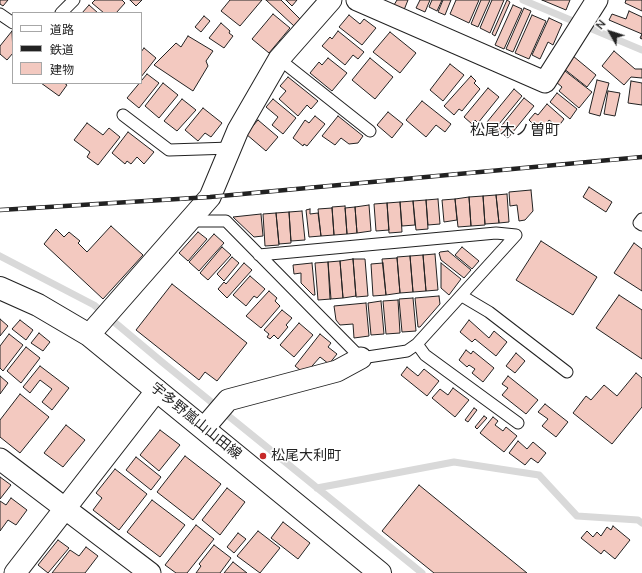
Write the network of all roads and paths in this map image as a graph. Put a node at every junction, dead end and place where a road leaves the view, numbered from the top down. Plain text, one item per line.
1 (74, 0) edge
2 (331, 0) edge
3 (357, 0) edge
4 (597, 0) edge
5 (62, 12) edge
6 (0, 14) edge
7 (12, 22) edge
8 (279, 59) junction
9 (123, 116) dead end
10 (370, 131) dead end
11 (231, 148) junction
12 (642, 219) edge
13 (190, 221) junction
14 (642, 225) edge
15 (259, 255) junction
16 (0, 288) edge
17 (462, 296) junction
18 (101, 321) junction
19 (418, 344) junction
20 (361, 358) junction
21 (567, 372) dead end
22 (157, 390) junction
23 (518, 423) dead end
24 (204, 428) junction
25 (0, 459) edge
26 (65, 507) junction
27 (374, 571) edge
28 (15, 573) edge
29 (150, 573) edge

1 - 5 lane
2 - 8 street
3 - 4 street
6 - 7 lane
8 - 10 lane
8 - 11 street
9 - 11 lane
11 - 13 street
12 - 14 lane
13 - 15 lane
13 - 18 street
15 - 17 lane
15 - 20 lane
16 - 18 main road, 宇多野嵐山山田線
17 - 19 lane
17 - 21 lane
18 - 22 main road, 宇多野嵐山山田線
19 - 20 lane
19 - 23 lane
20 - 24 street
22 - 24 main road, 宇多野嵐山山田線
22 - 26 street
24 - 27 main road, 宇多野嵐山山田線
25 - 26 street
26 - 28 street
26 - 29 street

